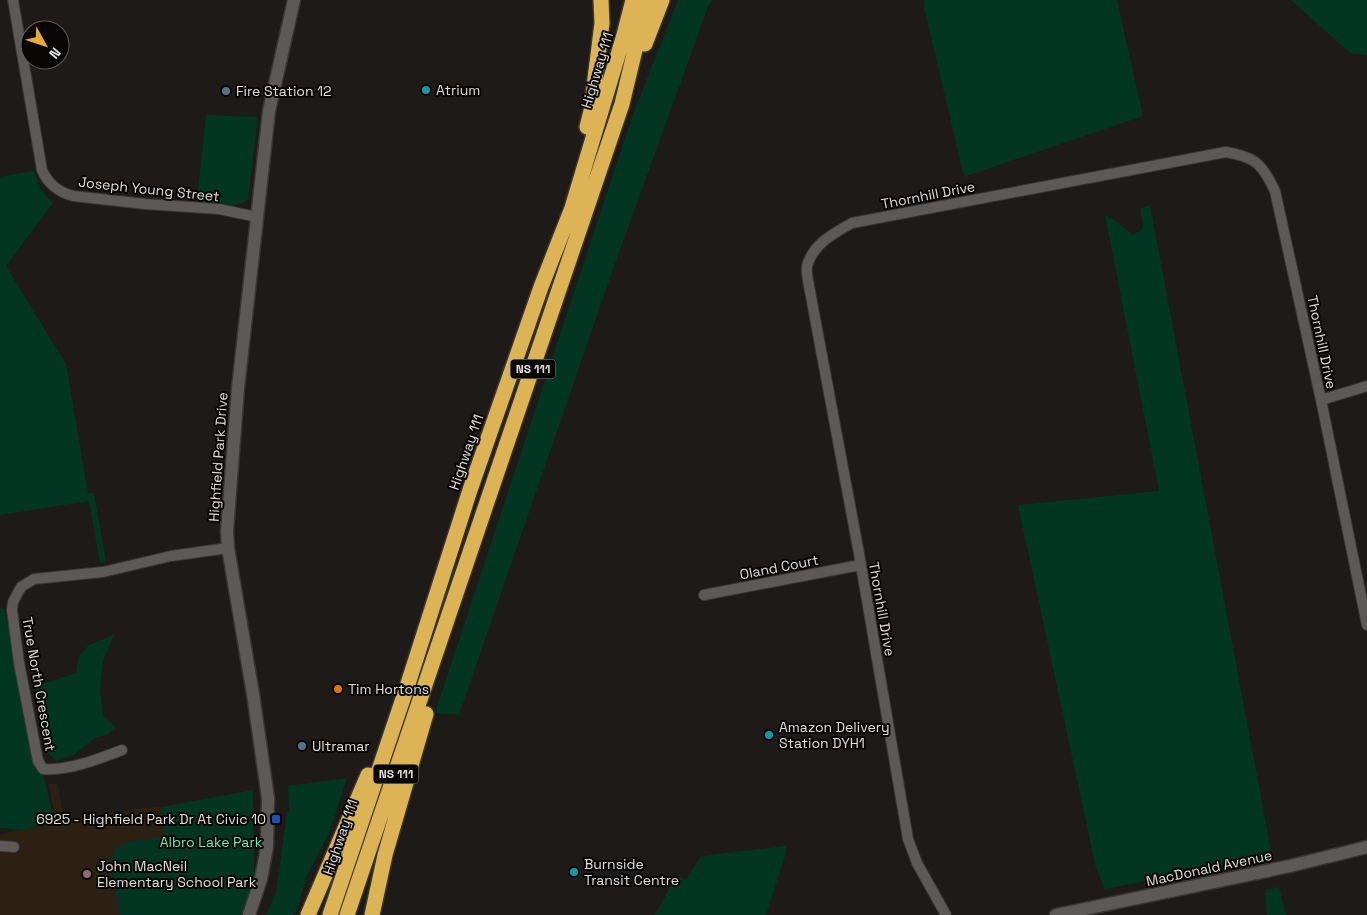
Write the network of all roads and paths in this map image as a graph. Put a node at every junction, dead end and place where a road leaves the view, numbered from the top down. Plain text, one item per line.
1 (13, 0) edge
2 (294, 0) edge
3 (601, 0) edge
4 (633, 0) edge
5 (647, 0) edge
6 (662, 0) edge
7 (622, 104) junction
8 (572, 208) junction
9 (257, 217) junction
10 (1367, 386) edge
11 (1321, 400) junction
12 (228, 548) junction
13 (860, 565) junction
14 (704, 595) dead end
15 (1367, 625) edge
16 (444, 633) junction
17 (407, 687) junction
18 (122, 750) dead end
19 (0, 846) edge
20 (14, 847) dead end
21 (1367, 847) edge
22 (249, 915) edge
23 (308, 915) edge
24 (330, 915) edge
25 (347, 915) edge
26 (372, 915) edge
27 (946, 915) edge
28 (1056, 915) edge

1 - 9 street, Joseph Young Street
2 - 9 street, Highfield Park Drive
3 - 8 highway
4 - 8 highway, Highway 111 / NS 111
5 - 7 highway, NS 111
6 - 7 highway
7 - 16 highway, NS 111
8 - 17 highway, Highway 111 / NS 111
9 - 12 street, Highfield Park Drive
10 - 11 street
11 - 13 street, Thornhill Drive
11 - 15 street, Thornhill Drive
12 - 18 street, True North Crescent
12 - 22 street, Highfield Park Drive
13 - 14 street, Oland Court
13 - 27 street, Thornhill Drive
16 - 25 highway, NS 111
16 - 26 highway
17 - 23 highway
17 - 24 highway, Highway 111 / NS 111
19 - 20 street
21 - 28 street, MacDonald Avenue

